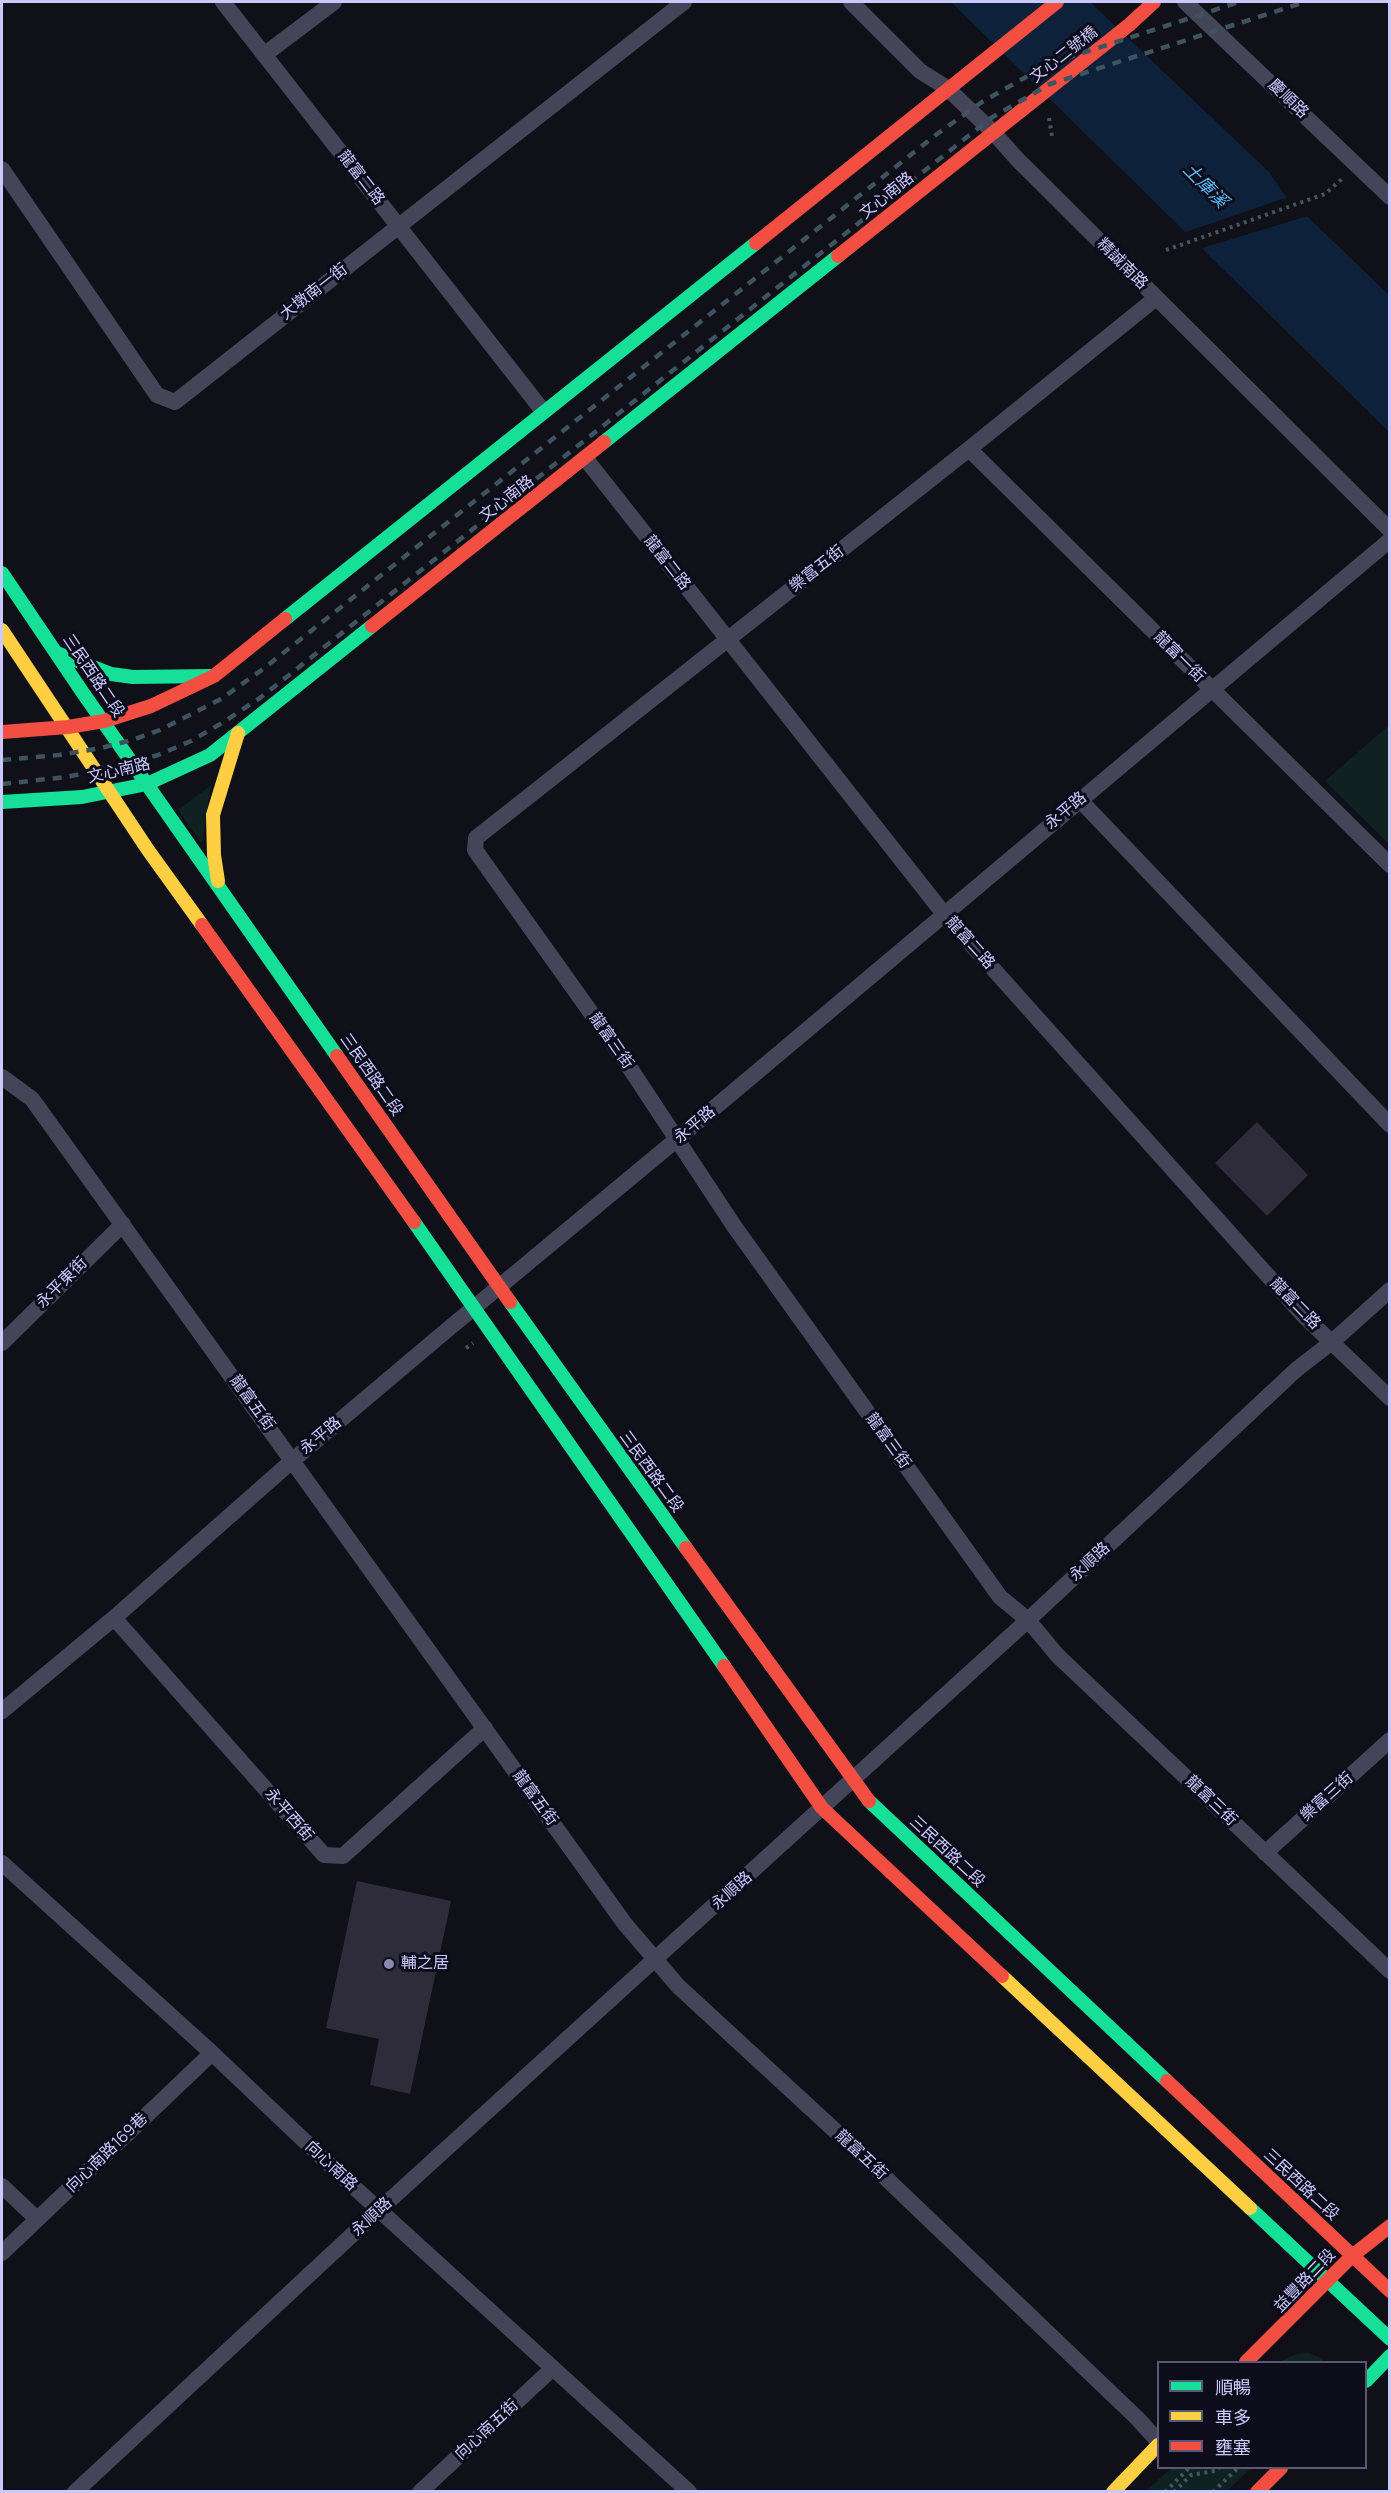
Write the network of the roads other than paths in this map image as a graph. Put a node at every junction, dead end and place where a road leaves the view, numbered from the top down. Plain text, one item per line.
1 (223, 2) edge
2 (334, 2) edge
3 (684, 2) edge
4 (851, 2) edge
5 (1057, 2) edge
6 (1154, 2) edge
7 (1185, 2) edge
8 (264, 55) junction
9 (947, 88) junction
10 (993, 132) junction
11 (2, 169) edge
12 (1389, 197) edge
13 (398, 226) junction
14 (1156, 298) junction
15 (543, 411) junction
16 (969, 449) junction
17 (585, 458) junction
18 (1389, 530) edge
19 (1389, 540) edge
20 (2, 573) edge
21 (2, 630) edge
22 (728, 640) junction
23 (57, 653) junction
24 (214, 676) junction
25 (1211, 689) junction
26 (104, 721) junction
27 (68, 727) junction
28 (2, 732) edge
29 (238, 734) junction
30 (147, 784) junction
31 (110, 792) junction
32 (1079, 799) junction
33 (2, 802) edge
34 (476, 838) joint
35 (1389, 865) edge
36 (219, 886) junction
37 (944, 915) junction
38 (2, 1077) edge
39 (1389, 1125) edge
40 (676, 1140) junction
41 (123, 1224) junction
42 (500, 1288) junction
43 (1389, 1290) edge
44 (474, 1308) junction
45 (1332, 1342) junction
46 (2, 1343) edge
47 (1389, 1398) edge
48 (293, 1460) junction
49 (114, 1617) junction
50 (1028, 1620) junction
51 (2, 1711) edge
52 (485, 1728) junction
53 (1389, 1740) edge
54 (853, 1781) junction
55 (822, 1808) junction
56 (1265, 1853) junction
57 (2, 1863) edge
58 (656, 1960) junction
59 (1389, 1971) edge
60 (212, 2053) junction
61 (2, 2186) edge
62 (380, 2210) junction
63 (37, 2219) junction
64 (1389, 2226) edge
65 (2, 2253) edge
66 (1352, 2256) junction
67 (1329, 2282) junction
68 (1389, 2291) edge
69 (1389, 2339) edge
70 (1389, 2356) edge
71 (1247, 2361) edge
72 (553, 2368) junction
73 (1367, 2379) edge
74 (1157, 2442) edge
75 (1157, 2444) edge
76 (1280, 2469) edge
77 (75, 2492) edge
78 (420, 2492) edge
79 (689, 2492) edge
80 (1113, 2492) edge
81 (1257, 2492) edge

1 - 8 street, 龍富二路
2 - 8 street
3 - 13 street, 大墩南一街
4 - 9 street, 精誠南路
5 - 9 street
6 - 10 street, 文心二號橋
7 - 12 street, 慶順路
8 - 13 street, 龍富二路
9 - 10 street, 精誠南路
9 - 15 street
10 - 14 street, 精誠南路
10 - 17 street, 文心南路
11 - 13 street, 大墩南一街
13 - 15 street, 龍富二路
14 - 16 street, 樂富五街
14 - 18 street, 精誠南路
15 - 24 street
16 - 22 street, 樂富五街
16 - 25 street, 龍富一街
17 - 22 street, 龍富二路
17 - 29 street, 文心南路
19 - 25 street, 永平路
20 - 23 street, 三民西路二段
21 - 27 street
22 - 34 street, 樂富五街
22 - 37 street, 龍富二路
23 - 24 street
23 - 26 street, 三民西路二段
24 - 26 street
25 - 32 street, 永平路
25 - 35 street, 龍富一街
26 - 27 street
26 - 30 street, 三民西路二段
27 - 28 street
27 - 31 street
29 - 30 street, 文心南路
29 - 36 street
30 - 31 street, 文心南路
30 - 36 street, 三民西路二段
31 - 33 street, 文心南路
31 - 44 street
32 - 37 street, 永平路
32 - 39 street
34 - 40 street, 龍富三街
36 - 42 street, 三民西路二段
37 - 40 street, 永平路
37 - 45 street, 龍富二路
38 - 41 street, 龍富五街
40 - 42 street, 永平路
40 - 50 street, 龍富三街
41 - 46 street, 永平東街
41 - 48 street, 龍富五街
42 - 44 street, 永平路
42 - 54 street, 三民西路二段
43 - 45 street, 永順路
44 - 48 street, 永平路
44 - 55 street
45 - 47 street, 龍富二路
45 - 50 street, 永順路
48 - 49 street, 永平路
48 - 52 street, 龍富五街
49 - 51 street, 永平路
49 - 52 street, 永平西街
50 - 54 street, 永順路
50 - 56 street, 龍富三街
52 - 58 street, 龍富五街
53 - 56 street, 樂富三街
54 - 55 street, 永順路
54 - 66 street, 三民西路二段
55 - 58 street, 永順路
55 - 67 street
56 - 59 street, 龍富三街
57 - 60 street, 向心南路
58 - 62 street, 永順路
58 - 74 street, 龍富五街
60 - 62 street, 向心南路
60 - 63 street, 向心南路169巷
61 - 63 street
62 - 72 street, 向心南路
62 - 77 street, 永順路
63 - 65 street, 向心南路169巷
64 - 66 street, 益豐路二段
66 - 67 street, 益豐路二段
66 - 68 street, 三民西路二段
67 - 69 street
67 - 71 street, 益豐路二段
70 - 73 street
72 - 78 street, 向心南五街
72 - 79 street, 向心南路
75 - 80 street
76 - 81 street

